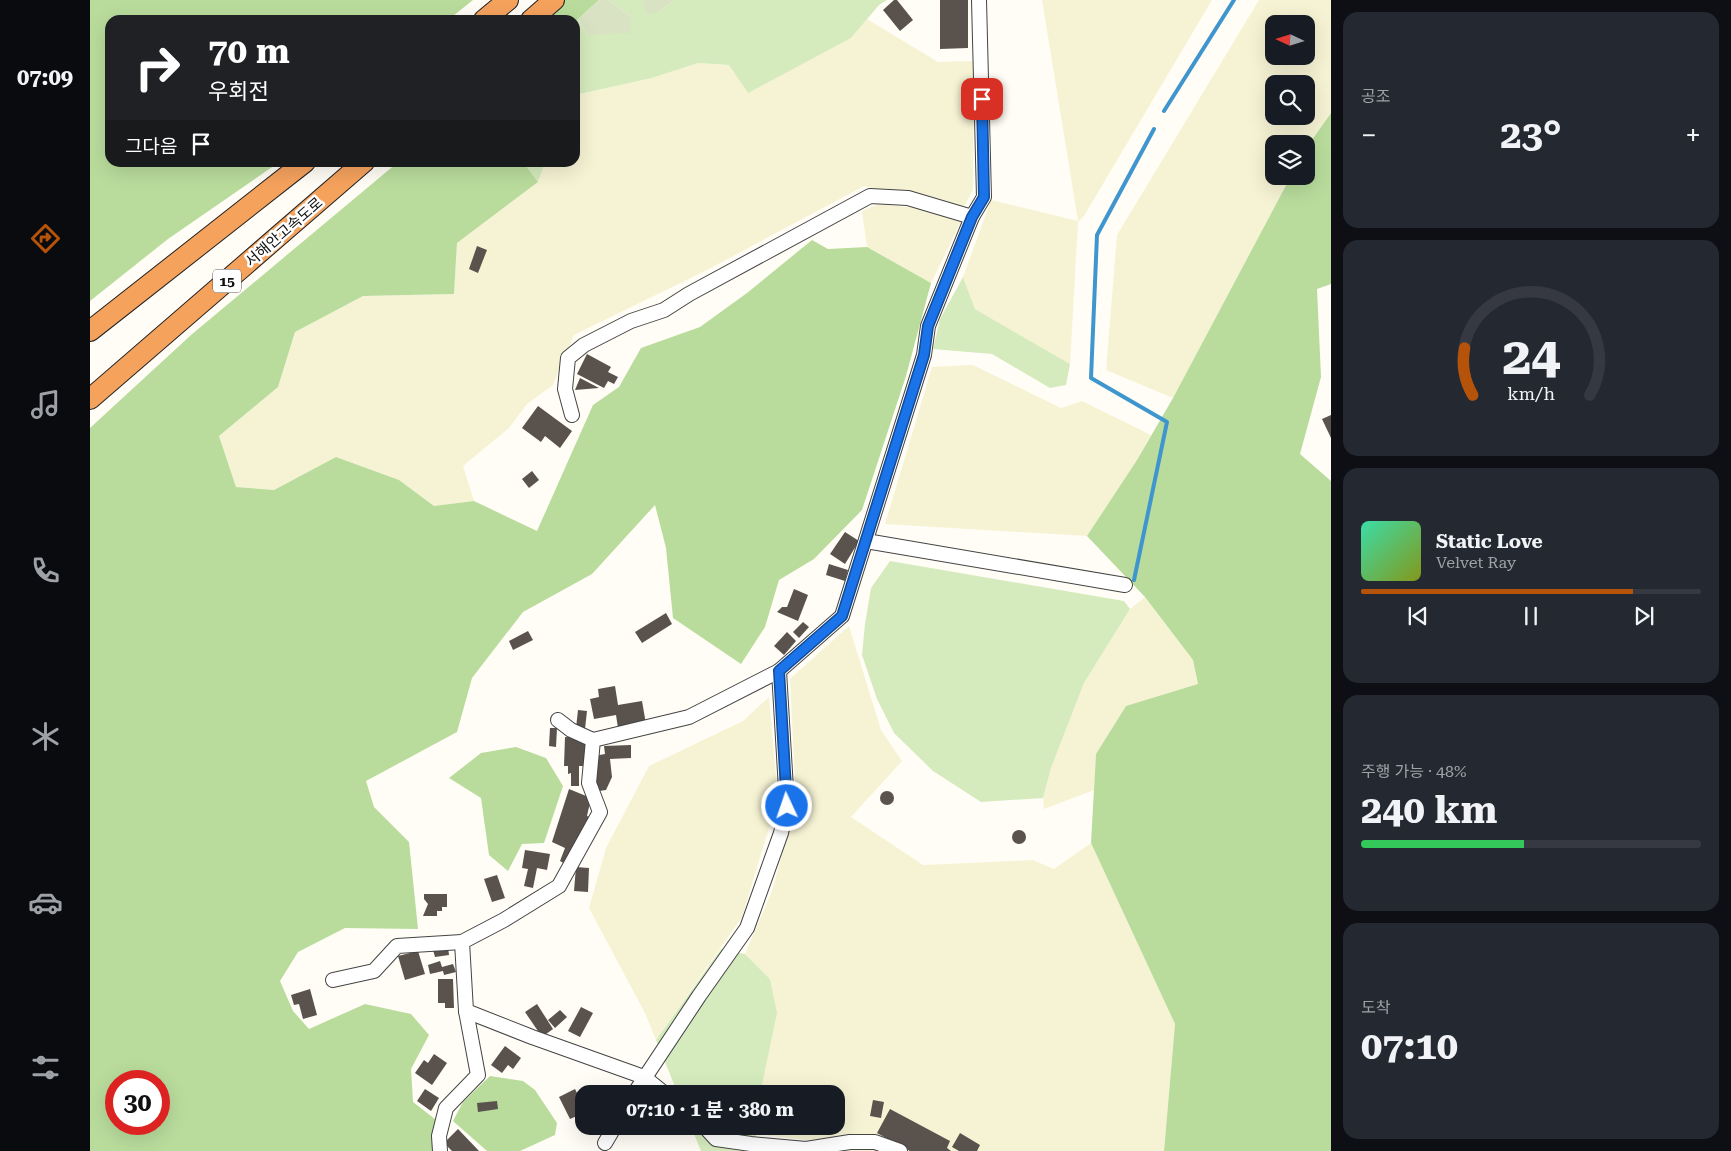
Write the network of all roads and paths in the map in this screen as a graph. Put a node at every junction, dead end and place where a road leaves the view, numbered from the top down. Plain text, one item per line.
1 (508, 0) edge
2 (554, 0) edge
3 (979, 0) edge
4 (490, 15) edge
5 (537, 15) edge
6 (299, 167) edge
7 (358, 167) edge
8 (972, 217) junction
9 (90, 331) edge
10 (90, 399) edge
11 (572, 415) dead end
12 (866, 541) junction
13 (1125, 585) dead end
14 (779, 671) junction
15 (558, 720) dead end
16 (593, 740) junction
17 (462, 942) junction
18 (333, 980) dead end
19 (466, 1011) junction
20 (644, 1077) junction
21 (639, 1085) edge
22 (654, 1085) edge
23 (610, 1135) edge
24 (712, 1135) edge
25 (605, 1143) dead end
26 (440, 1151) edge
27 (900, 1151) edge

1 - 4 highway
2 - 5 highway
3 - 8 street
6 - 9 highway
7 - 10 highway, 서해안고속도로 / 15
8 - 11 street
8 - 12 street
12 - 13 street
12 - 14 street
14 - 16 street
14 - 20 street
15 - 16 street
16 - 17 street
17 - 18 street
17 - 19 street
19 - 20 street
19 - 26 street
20 - 21 street
20 - 22 street
23 - 25 street
24 - 27 street

